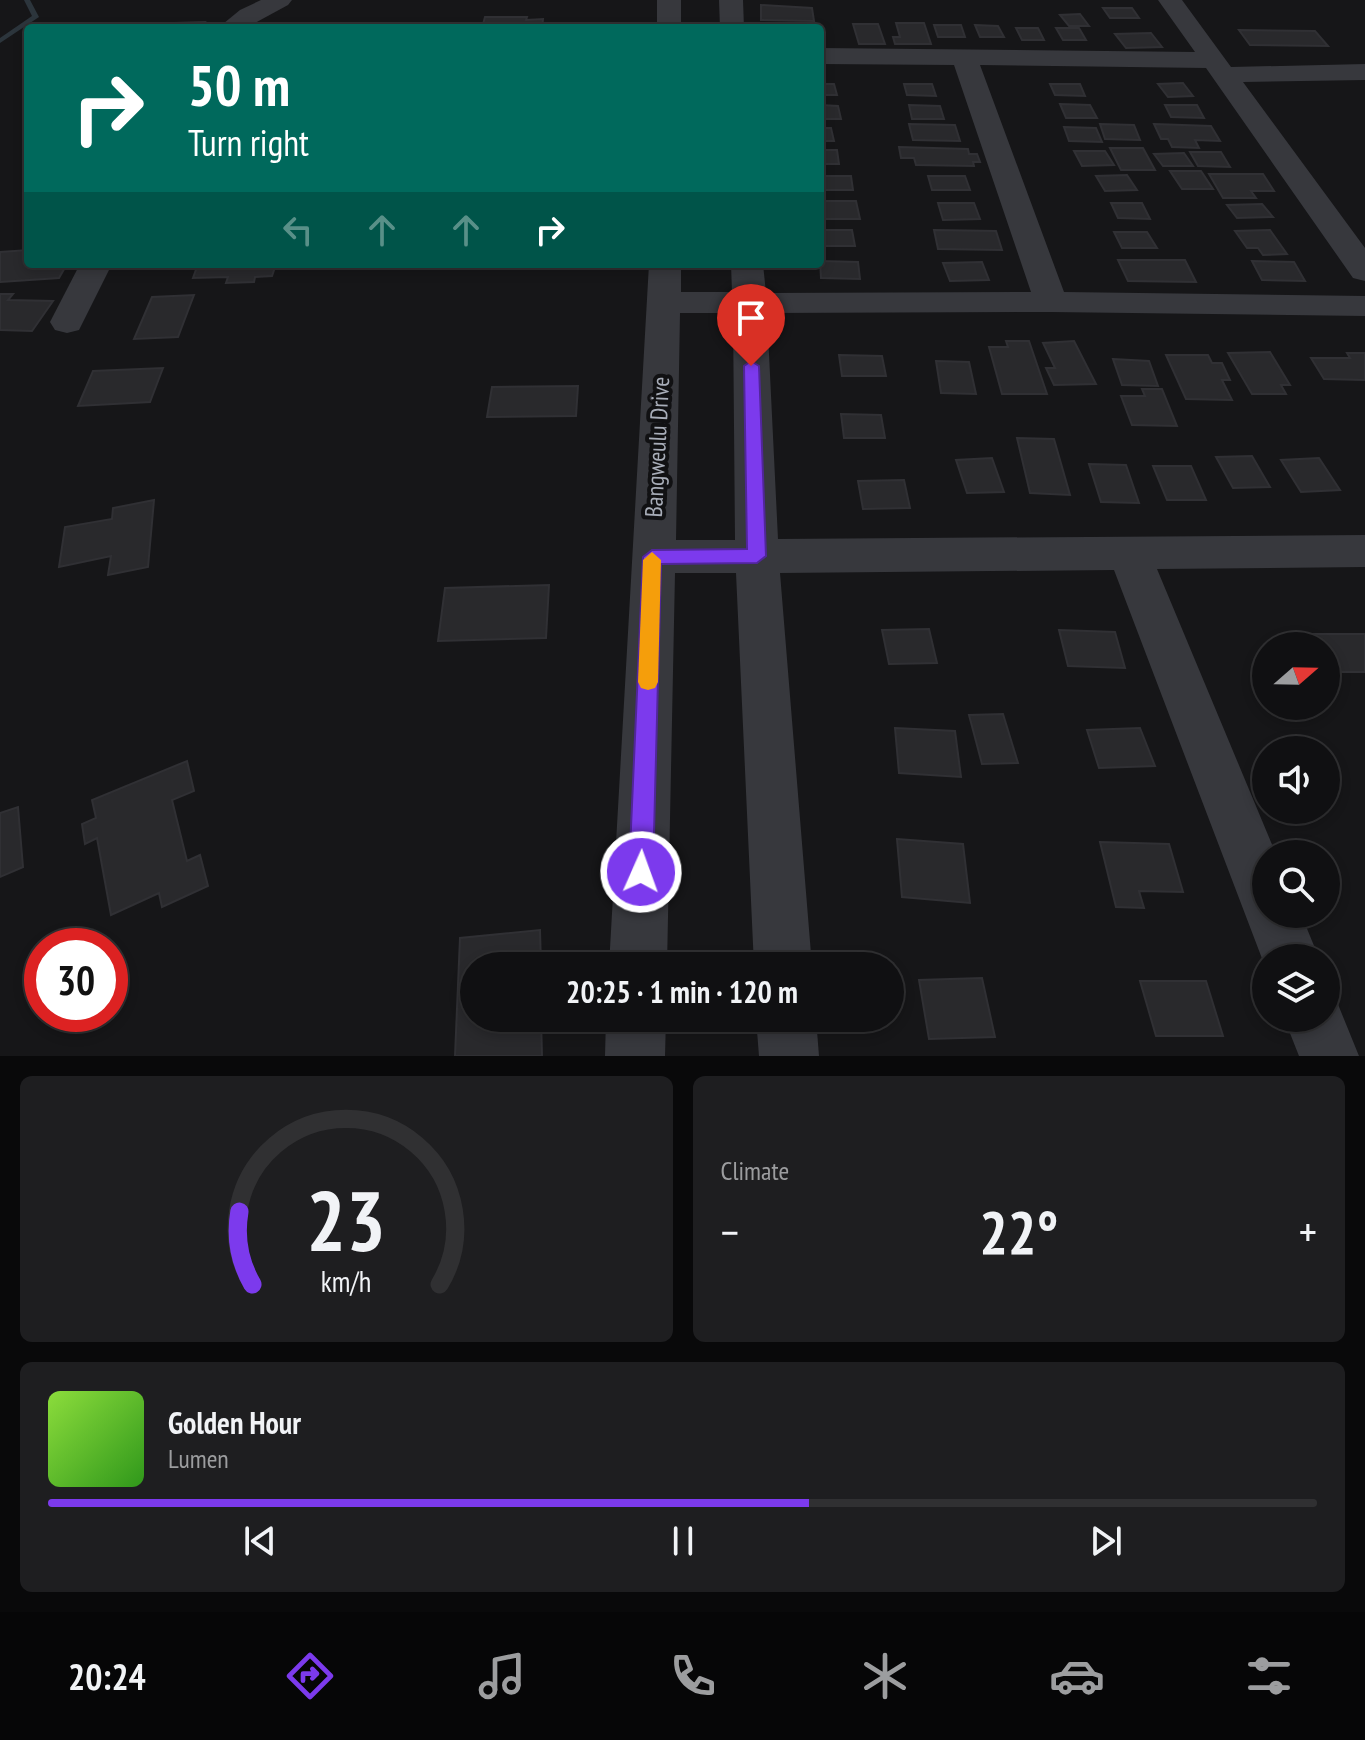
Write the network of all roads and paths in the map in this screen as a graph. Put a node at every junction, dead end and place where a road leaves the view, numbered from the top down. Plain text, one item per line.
1 (280, 0) edge
2 (669, 0) edge
3 (731, 0) edge
4 (1170, 0) edge
5 (236, 24) edge
6 (669, 24) edge
7 (732, 24) edge
8 (824, 56) edge
9 (964, 57) junction
10 (1219, 67) junction
11 (1365, 72) edge
12 (94, 268) edge
13 (747, 268) edge
14 (1365, 271) edge
15 (664, 283) edge
16 (1051, 302) junction
17 (750, 303) junction
18 (1365, 306) edge
19 (67, 322) dead end
20 (1365, 551) edge
21 (1130, 555) junction
22 (757, 556) junction
23 (652, 557) junction
24 (1252, 861) edge
25 (638, 952) edge
26 (782, 952) edge
27 (636, 1032) edge
28 (787, 1032) edge
29 (1320, 1032) edge
30 (635, 1056) edge
31 (789, 1056) edge
32 (1329, 1056) edge

1 - 5 street
2 - 6 street
3 - 7 street
4 - 10 street
8 - 9 street
9 - 10 street
9 - 16 street
10 - 11 street
10 - 14 street
12 - 19 street
13 - 17 street
15 - 17 street
15 - 23 street, Bangweulu Drive
16 - 17 street
16 - 18 street
17 - 22 street
20 - 21 street
21 - 22 street
21 - 24 street
22 - 23 street
22 - 26 street
23 - 25 street, Bangweulu Drive
27 - 30 street
28 - 31 street
29 - 32 street

